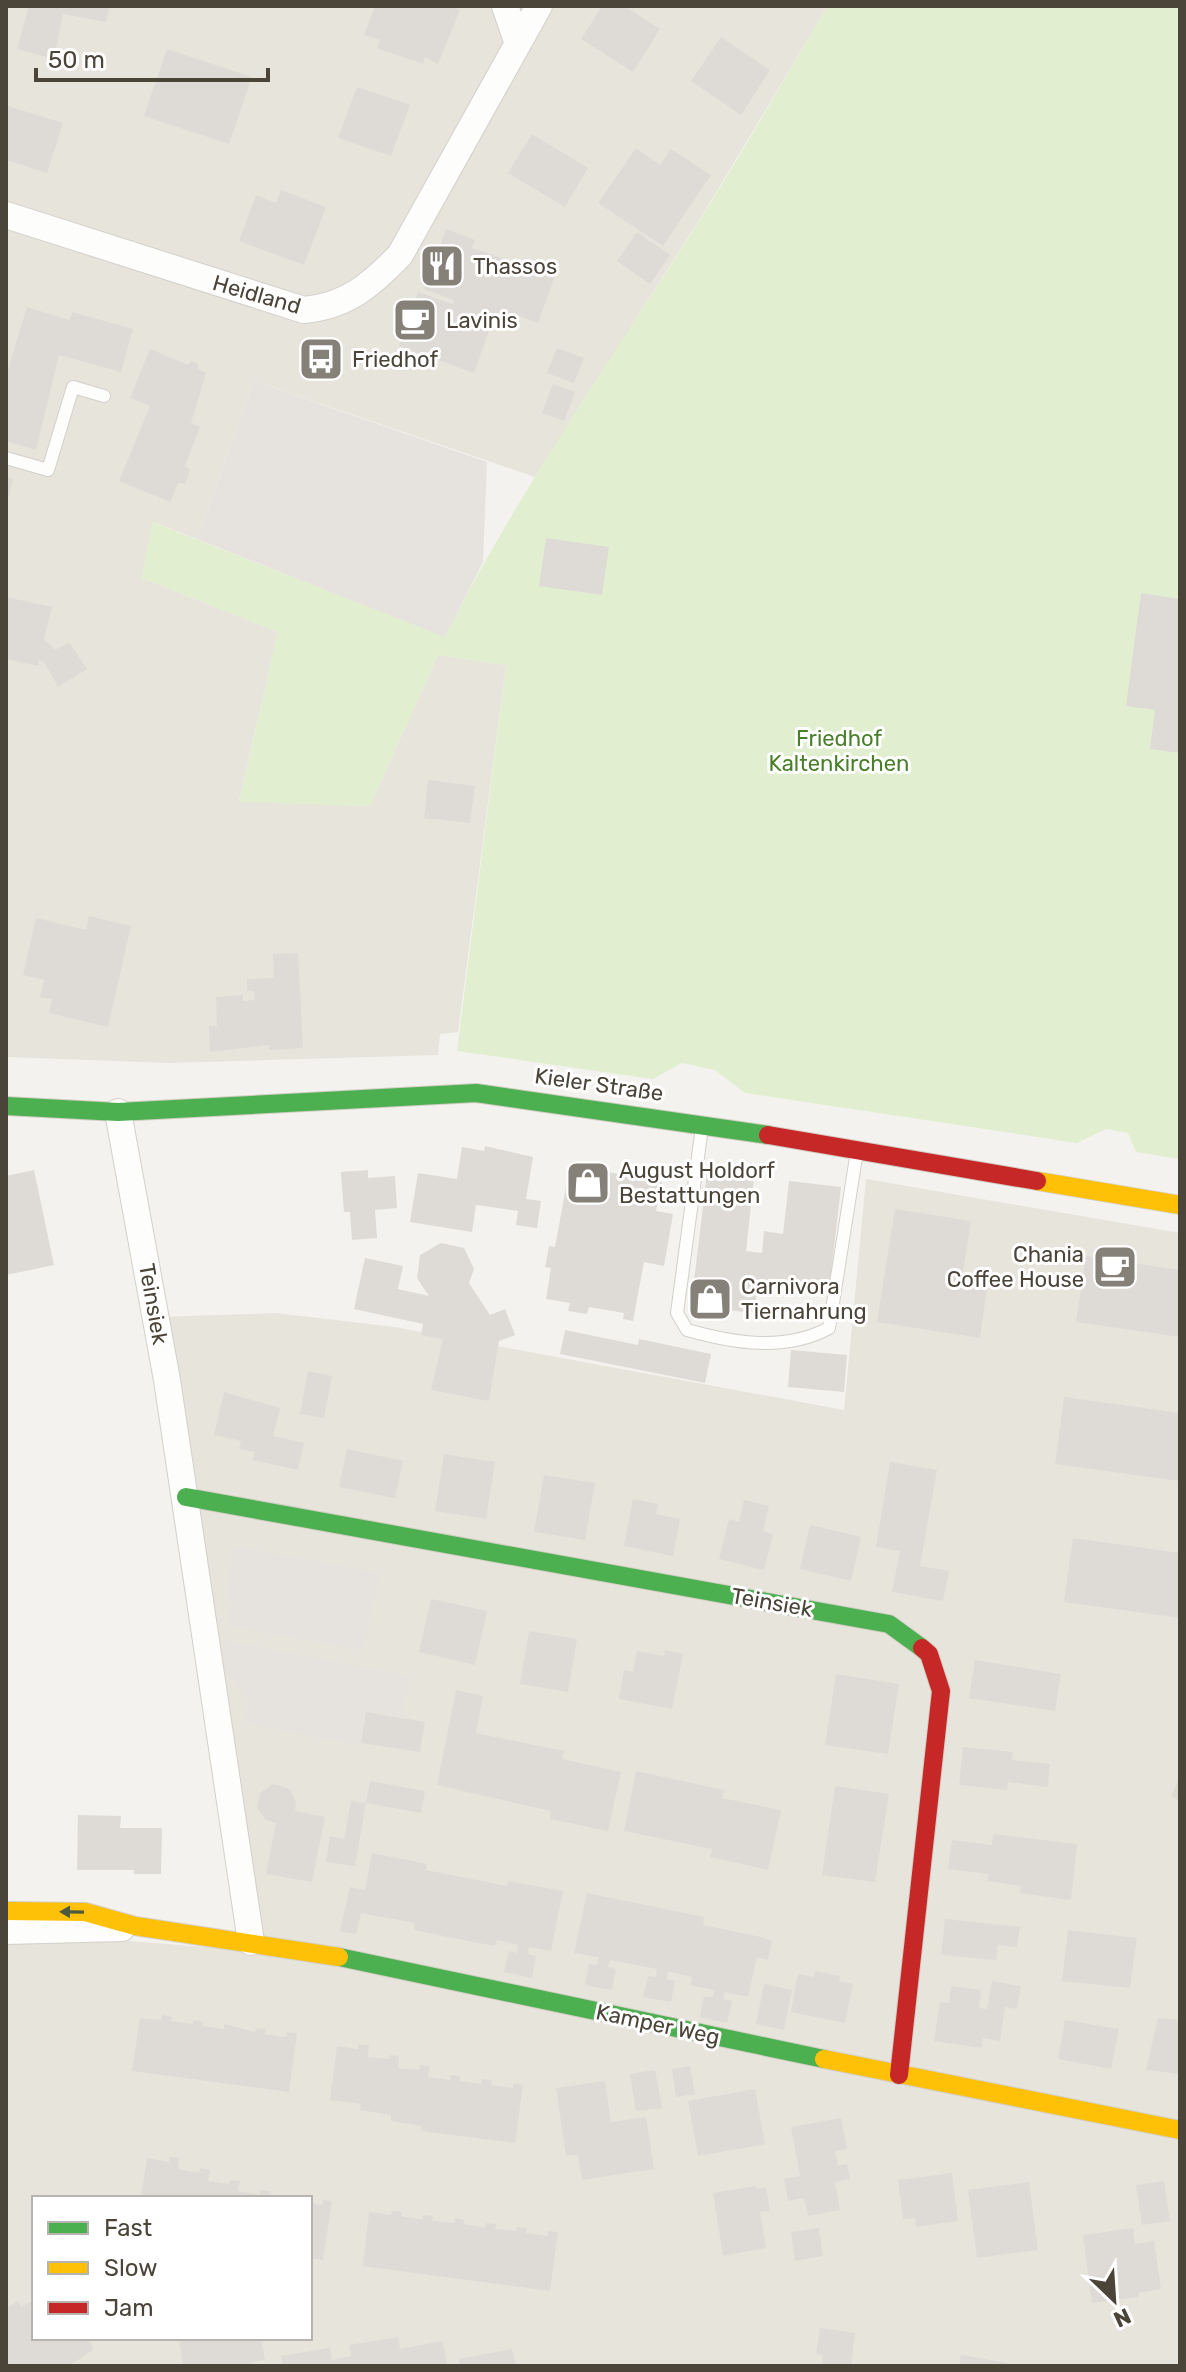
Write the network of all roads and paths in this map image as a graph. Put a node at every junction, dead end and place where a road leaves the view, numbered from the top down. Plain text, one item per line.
1 (505, 6) edge
2 (539, 6) edge
3 (517, 41) junction
4 (6, 215) edge
5 (104, 396) dead end
6 (6, 458) edge
7 (6, 1106) edge
8 (118, 1112) junction
9 (703, 1124) junction
10 (857, 1150) junction
11 (1180, 1205) edge
12 (186, 1497) junction
13 (6, 1911) edge
14 (135, 1926) junction
15 (6, 1931) edge
16 (251, 1942) junction
17 (899, 2075) junction
18 (1180, 2130) edge

1 - 3 street
2 - 3 street, Heidland
3 - 4 street, Heidland
5 - 6 lane
7 - 8 street, Kieler Straße
8 - 9 street, Kieler Straße
8 - 12 street, Teinsiek
9 - 10 street, Kieler Straße
9 - 10 lane
10 - 11 street, Kieler Straße
12 - 16 street, Teinsiek
12 - 17 street, Teinsiek
14 -> 13 street, Kamper Weg
14 - 15 street, Kamper Weg
14 - 16 street, Kamper Weg
16 - 17 street, Kamper Weg
17 - 18 street, Kamper Weg

